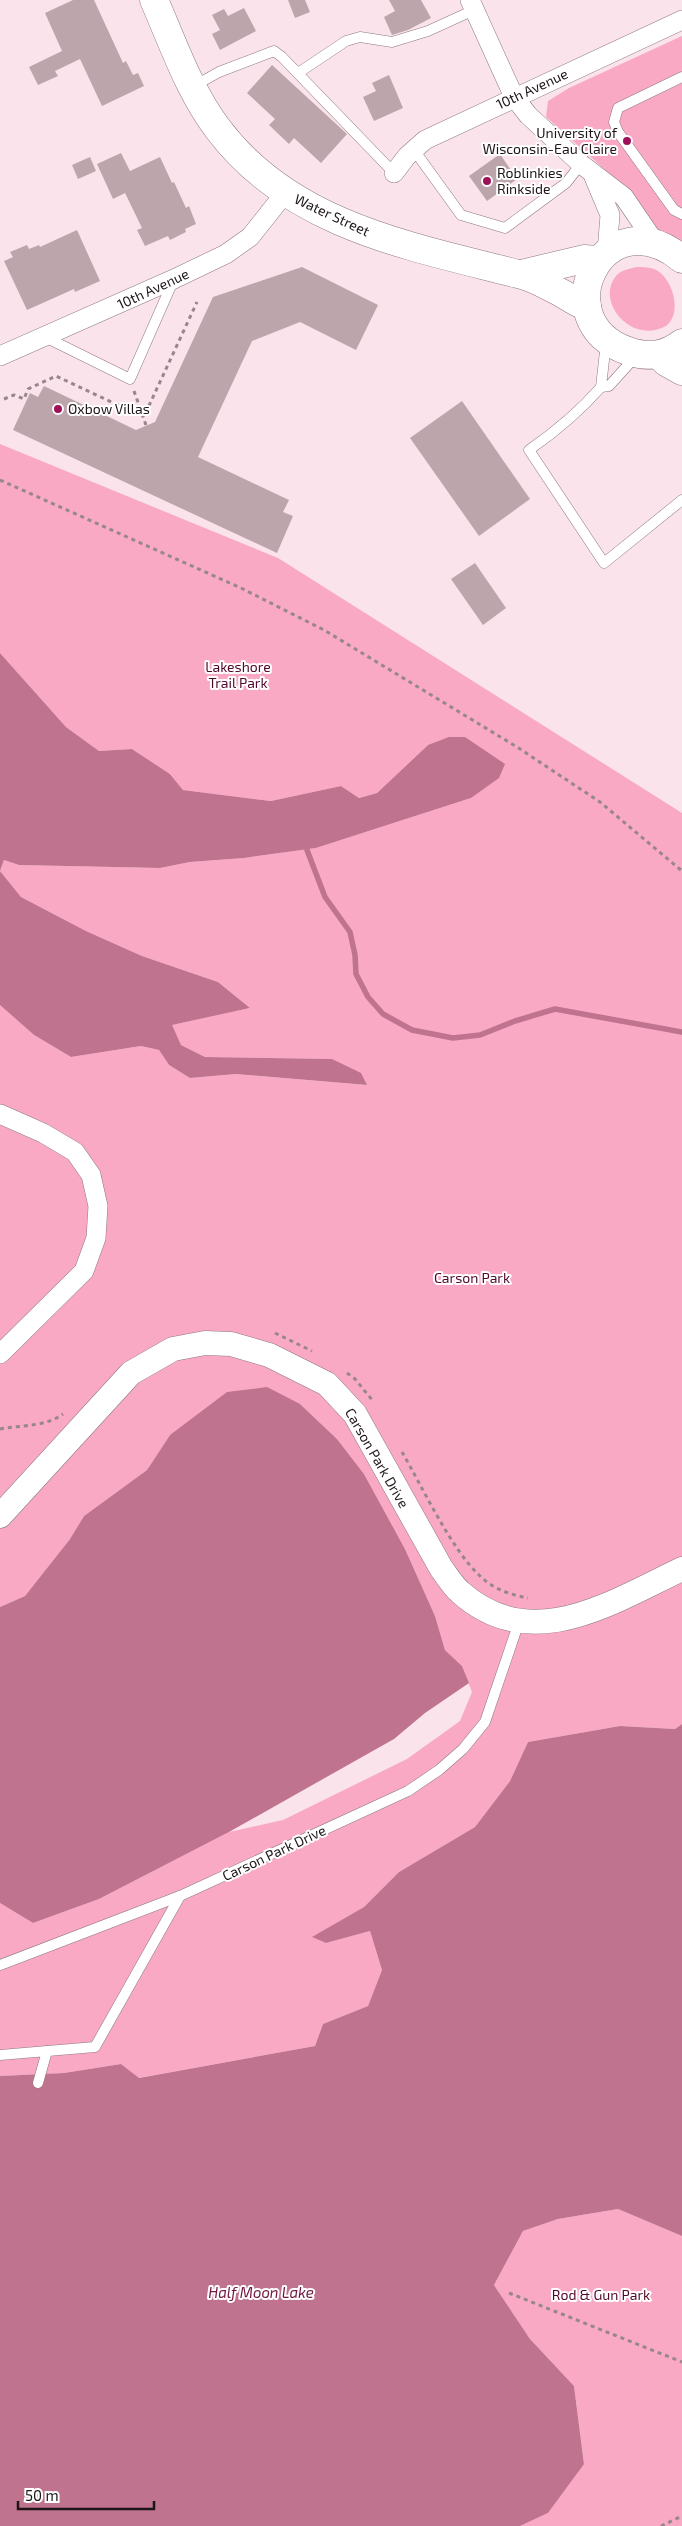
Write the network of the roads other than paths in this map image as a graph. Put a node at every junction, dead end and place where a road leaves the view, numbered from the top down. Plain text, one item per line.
1 (154, 0) edge
2 (472, 5) edge
3 (680, 26) edge
4 (298, 73) junction
5 (682, 77) edge
6 (193, 86) junction
7 (514, 97) junction
8 (414, 150) junction
9 (587, 169) junction
10 (394, 174) joint
11 (285, 193) junction
12 (682, 214) edge
13 (656, 244) junction
14 (602, 256) junction
15 (682, 260) edge
16 (521, 274) junction
17 (174, 280) junction
18 (587, 306) junction
19 (45, 337) junction
20 (606, 338) junction
21 (660, 351) edge
22 (0, 356) edge
23 (682, 371) edge
24 (601, 387) junction
25 (682, 500) edge
26 (0, 1114) edge
27 (0, 1354) edge
28 (0, 1516) edge
29 (682, 1569) edge
30 (520, 1622) junction
31 (180, 1896) junction
32 (0, 1965) edge
33 (47, 2051) junction
34 (0, 2055) edge
35 (38, 2082) dead end

1 - 6 main road, Water Street
2 - 4 lane
2 - 7 street
3 - 7 street, 10th Avenue
4 - 6 lane
4 - 10 lane
5 - 12 lane
6 - 11 main road, Water Street
7 - 8 street, 10th Avenue
7 - 9 street
8 - 9 lane
8 - 10 street, 10th Avenue
9 - 13 street
9 - 14 street
11 - 16 main road, Water Street
11 - 17 street, 10th Avenue
13 - 14 main road, Water Street
13 - 15 main road
14 - 16 main road, Water Street
14 - 18 main road
16 - 18 main road, Water Street
17 - 19 street, 10th Avenue
17 - 19 lane
18 - 20 main road
19 - 22 street, 10th Avenue
20 - 21 main road
20 - 24 lane
21 - 23 main road
21 - 24 lane
24 - 25 lane
26 - 27 street
28 - 30 street, Carson Park Drive
29 - 30 street, Carson Park Drive
30 - 31 lane, Carson Park Drive
31 - 32 lane, Carson Park Drive
31 - 33 lane
33 - 34 lane
33 - 35 lane

